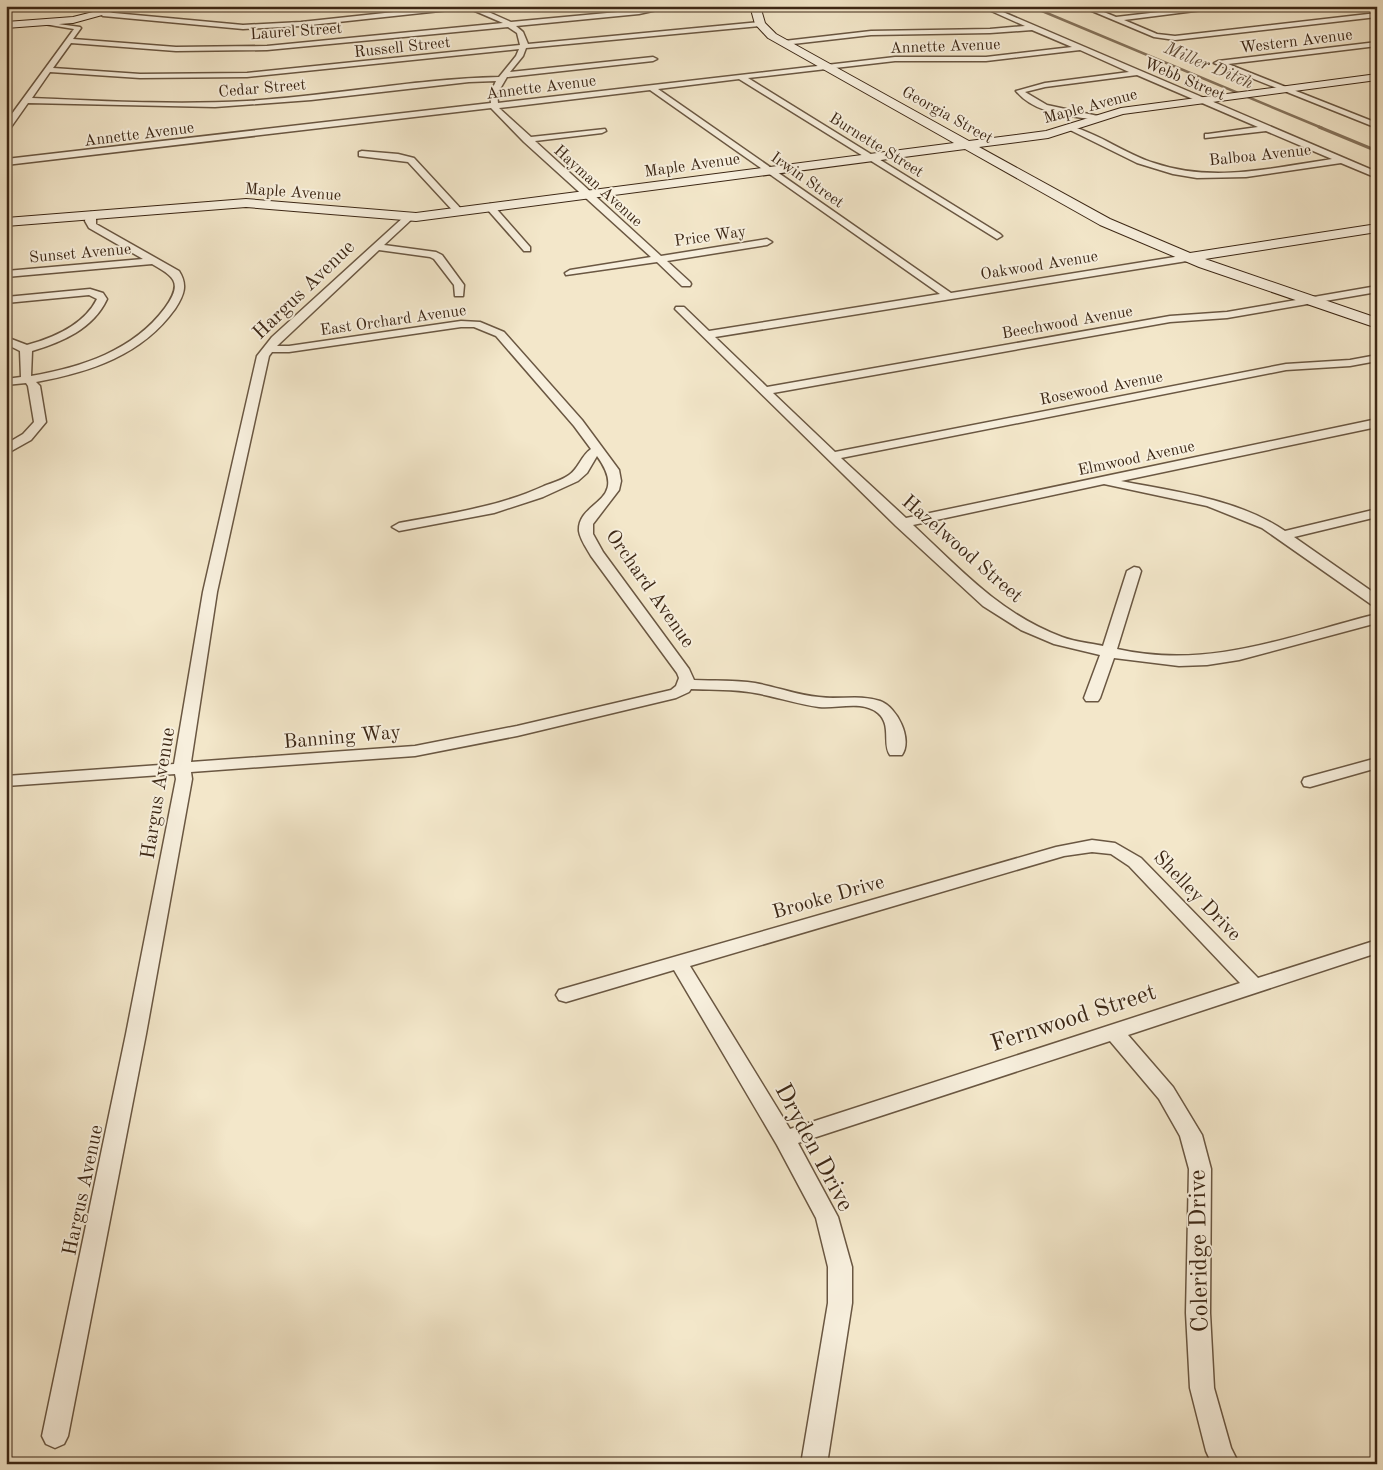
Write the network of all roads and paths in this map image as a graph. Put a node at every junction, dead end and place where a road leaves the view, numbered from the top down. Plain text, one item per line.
1 (130, 6) edge
2 (469, 6) edge
3 (672, 6) edge
4 (755, 6) edge
5 (983, 6) edge
6 (1082, 6) edge
7 (1231, 6) edge
8 (1206, 7) edge
9 (103, 14) junction
10 (1226, 14) dead end
11 (1377, 15) edge
12 (87, 17) junction
13 (1115, 19) junction
14 (1242, 20) dead end
15 (46, 23) junction
16 (510, 24) junction
17 (760, 24) junction
18 (777, 24) dead end
19 (6, 25) edge
20 (78, 28) junction
21 (1034, 28) junction
22 (1263, 28) junction
23 (69, 41) junction
24 (799, 41) junction
25 (784, 43) junction
26 (1377, 44) edge
27 (525, 46) junction
28 (1080, 48) junction
29 (653, 60) dead end
30 (844, 65) junction
31 (828, 67) junction
32 (46, 70) junction
33 (1137, 73) junction
34 (503, 77) junction
35 (741, 77) junction
36 (1377, 77) edge
37 (651, 87) junction
38 (1283, 89) junction
39 (25, 100) junction
40 (1200, 100) junction
41 (493, 106) junction
42 (1369, 114) dead end
43 (1353, 116) junction
44 (1095, 118) junction
45 (1377, 126) edge
46 (6, 128) edge
47 (1070, 128) junction
48 (1267, 128) junction
49 (602, 131) dead end
50 (1208, 136) dead end
51 (526, 140) junction
52 (983, 142) junction
53 (967, 144) junction
54 (362, 154) dead end
55 (870, 157) junction
56 (1343, 160) junction
57 (6, 162) edge
58 (769, 170) junction
59 (1377, 175) edge
60 (588, 194) junction
61 (490, 207) junction
62 (458, 211) junction
63 (91, 215) junction
64 (409, 217) junction
65 (6, 222) edge
66 (1377, 228) edge
67 (997, 236) dead end
68 (1140, 236) junction
69 (767, 242) dead end
70 (378, 246) junction
71 (527, 249) dead end
72 (1187, 258) junction
73 (658, 259) junction
74 (156, 261) junction
75 (570, 273) dead end
76 (6, 274) edge
77 (686, 284) dead end
78 (1377, 289) edge
79 (459, 294) dead end
80 (949, 296) junction
81 (6, 300) edge
82 (1312, 300) junction
83 (680, 309) dead end
84 (1377, 323) edge
85 (707, 335) junction
86 (6, 340) edge
87 (26, 349) junction
88 (267, 349) junction
89 (1377, 358) edge
90 (534, 373) joint
91 (28, 380) junction
92 (6, 382) edge
93 (764, 391) junction
94 (1377, 423) edge
95 (599, 449) junction
96 (6, 450) edge
97 (832, 456) junction
98 (1102, 480) junction
99 (1377, 513) edge
100 (902, 522) junction
101 (399, 527) dead end
102 (1282, 536) junction
103 (1134, 571) dead end
104 (1377, 602) edge
105 (1377, 618) edge
106 (1109, 652) junction
107 (681, 688) junction
108 (1092, 698) dead end
109 (896, 752) dead end
110 (1377, 763) edge
111 (182, 768) junction
112 (6, 781) edge
113 (1310, 782) dead end
114 (1103, 845) joint
115 (1377, 946) edge
116 (679, 963) junction
117 (1254, 986) junction
118 (566, 995) dead end
119 (1114, 1032) junction
120 (785, 1139) junction
121 (54, 1436) dead end
122 (814, 1464) edge
123 (1226, 1464) edge

1 - 9 main road
2 - 9 street
2 - 16 street
3 - 16 street, Laurel Street
4 - 17 main road
5 - 21 street, Webb Street
6 - 13 street
7 - 8 street
8 - 10 street
8 - 13 street
9 - 12 main road
11 - 22 street
12 - 15 main road
12 - 20 main road
13 - 22 street
14 - 22 street
15 - 19 main road
15 - 20 street
16 - 23 street, Laurel Street
16 - 27 street
17 - 25 main road, Georgia Street
17 - 27 street, Russell Street
18 - 24 main road, Georgia Street
20 - 23 street
21 - 24 street
21 - 28 street, Webb Street
23 - 32 street
24 - 25 street
24 - 30 main road, Georgia Street
25 - 31 main road, Georgia Street
26 - 38 street, Western Avenue
27 - 32 street, Russell Street
27 - 34 street
28 - 30 street, Annette Avenue
28 - 33 street, Webb Street
29 - 34 street, Cedar Street
30 - 31 street, Annette Avenue
30 - 52 main road, Georgia Street
31 - 35 street, Annette Avenue
31 - 53 main road, Georgia Street
32 - 39 street
33 - 40 street, Webb Street
33 - 44 street
34 - 39 street, Cedar Street
34 - 41 street
35 - 37 street, Annette Avenue
35 - 55 street, Burnette Street
36 - 38 main road, Maple Avenue
37 - 41 street, Annette Avenue
37 - 58 street, Irwin Street
38 - 40 main road, Maple Avenue
38 - 43 street
39 - 46 street
40 - 44 main road, Maple Avenue
40 - 48 street, Webb Street
41 - 51 street, Hayman Avenue
41 - 57 street, Annette Avenue
42 - 43 street
43 - 45 street
44 - 47 main road, Maple Avenue
47 - 52 main road, Maple Avenue
47 - 56 street, Balboa Avenue
48 - 50 street
48 - 56 street, Webb Street
49 - 51 street
51 - 60 street, Hayman Avenue
52 - 53 main road, Maple Avenue
52 - 68 main road, Georgia Street
53 - 55 main road, Maple Avenue
53 - 68 main road, Georgia Street
54 - 62 street
55 - 58 main road, Maple Avenue
55 - 67 street, Burnette Street
56 - 59 street, Webb Street
58 - 60 main road, Maple Avenue
58 - 80 street, Irwin Street
60 - 61 main road, Maple Avenue
60 - 73 street, Hayman Avenue
61 - 62 main road, Maple Avenue
61 - 71 street
62 - 64 main road, Maple Avenue
63 - 64 main road, Maple Avenue
63 - 65 main road, Maple Avenue
63 - 74 street
64 - 70 street, Hargus Avenue
66 - 72 main road, Oakwood Avenue
68 - 72 main road, Georgia Street
69 - 73 street, Price Way
70 - 79 street
70 - 88 street, Hargus Avenue
72 - 80 street, Oakwood Avenue
72 - 82 main road, Georgia Street
73 - 75 street, Price Way
73 - 77 street, Hayman Avenue
74 - 76 street, Sunset Avenue
74 - 91 street
78 - 82 street, Beechwood Avenue
80 - 85 street, Oakwood Avenue
81 - 87 street
82 - 84 main road, Georgia Street
82 - 93 street, Beechwood Avenue
83 - 85 street, Hazelwood Street
85 - 93 street, Hazelwood Street
86 - 87 street
87 - 91 street
88 - 90 street, East Orchard Avenue
88 - 111 street, Hargus Avenue
89 - 97 street, Rosewood Avenue
90 - 95 street, Orchard Avenue
91 - 92 street
91 - 96 street
93 - 97 street, Hazelwood Street
94 - 98 street, Elmwood Avenue
95 - 101 street
95 - 107 street, Orchard Avenue
97 - 100 street, Hazelwood Street
98 - 100 street, Elmwood Avenue
98 - 102 street
99 - 102 street
100 - 106 street, Hazelwood Street
102 - 104 street
103 - 106 street
105 - 106 street, Hazelwood Street
106 - 108 street
107 - 109 street
107 - 111 street, Banning Way
110 - 113 street
111 - 112 street, Banning Way
111 - 121 street, Hargus Avenue
114 - 116 street, Brooke Drive
114 - 117 street, Shelley Drive
115 - 117 street, Fernwood Street
116 - 118 street, Brooke Drive
116 - 120 street, Dryden Drive
117 - 119 street, Fernwood Street
119 - 120 street, Fernwood Street
119 - 123 street, Coleridge Drive
120 - 122 street, Dryden Drive

